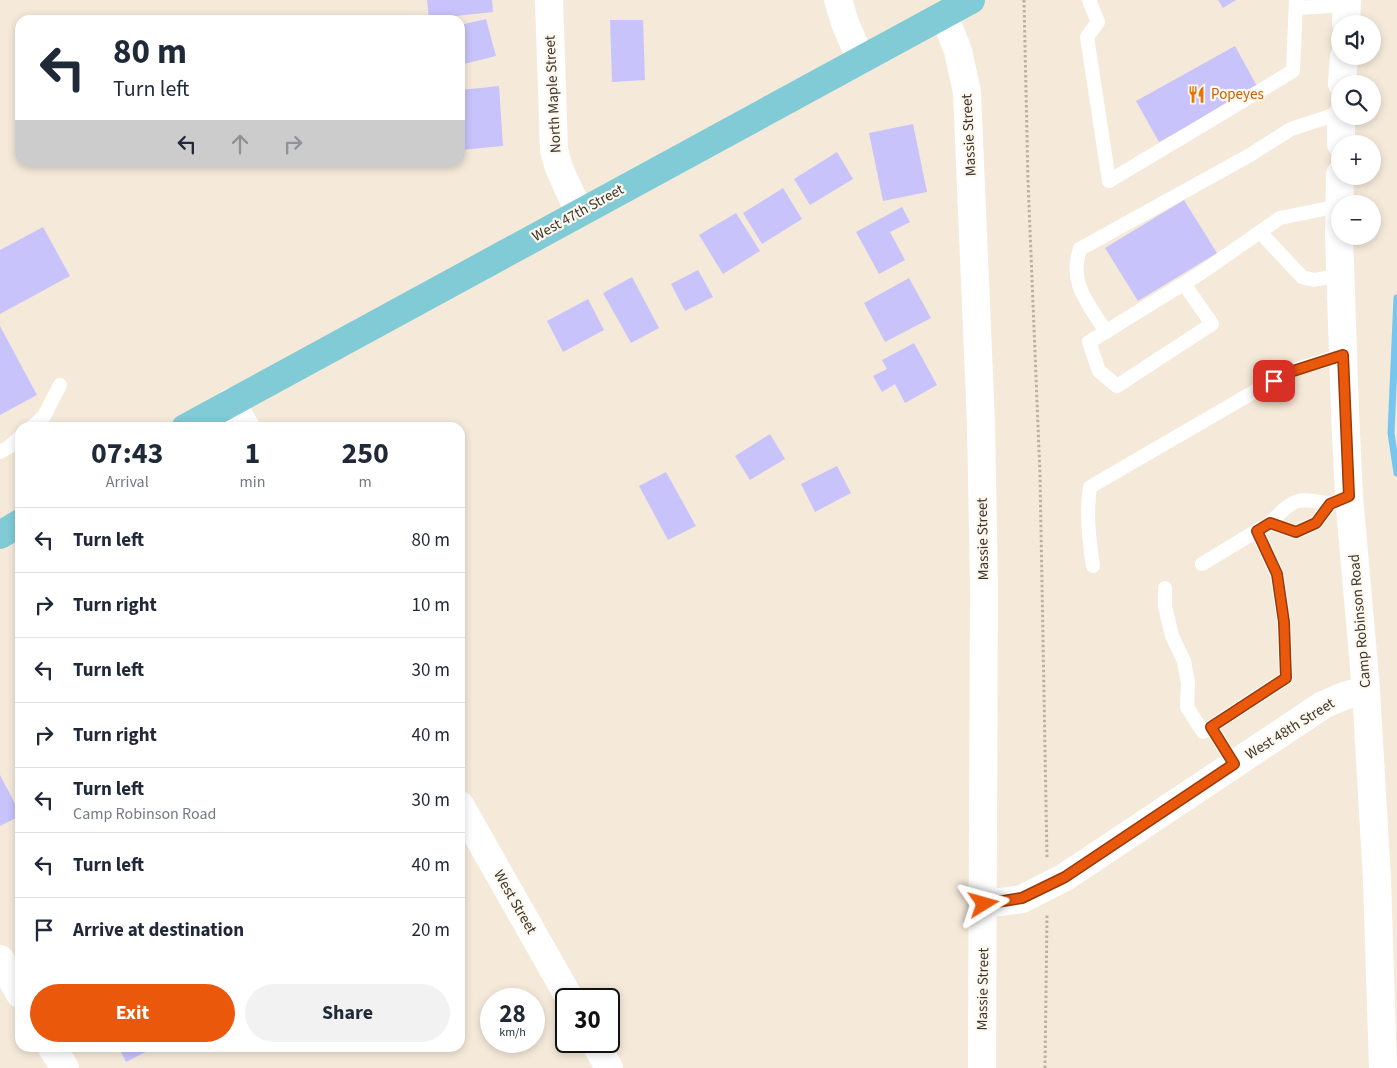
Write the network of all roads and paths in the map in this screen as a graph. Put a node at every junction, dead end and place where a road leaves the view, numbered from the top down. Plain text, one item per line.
1 (549, 0) edge
2 (838, 0) edge
3 (971, 0) edge
4 (1024, 0) edge
5 (1089, 0) edge
6 (1296, 4) edge
7 (1347, 9) edge
8 (944, 14) junction
9 (861, 60) junction
10 (1331, 118) edge
11 (1331, 208) edge
12 (579, 212) junction
13 (1260, 232) junction
14 (1340, 245) edge
15 (1340, 275) junction
16 (1184, 284) junction
17 (1106, 332) junction
18 (1343, 355) junction
19 (60, 385) dead end
20 (231, 402) junction
21 (38, 422) edge
22 (196, 422) edge
23 (243, 422) edge
24 (15, 442) edge
25 (0, 452) edge
26 (1339, 500) junction
27 (1270, 523) junction
28 (15, 525) edge
29 (1257, 531) junction
30 (0, 535) edge
31 (1202, 564) dead end
32 (1093, 566) dead end
33 (1165, 588) dead end
34 (1366, 690) junction
35 (1207, 729) junction
36 (1234, 764) junction
37 (465, 815) edge
38 (1047, 886) junction
39 (984, 904) junction
40 (0, 959) edge
41 (15, 985) edge
42 (564, 988) edge
43 (55, 1052) edge
44 (601, 1053) edge
45 (65, 1068) edge
46 (609, 1068) edge
47 (982, 1068) edge
48 (1045, 1068) edge
49 (1383, 1068) edge

1 - 12 street, North Maple Street
2 - 9 street
3 - 8 main road, West 47th Street
4 - 38 path
5 - 6 lane
6 - 7 lane
8 - 9 main road, West 47th Street
8 - 39 street, Massie Street
9 - 12 main road, West 47th Street
10 - 17 lane
11 - 13 lane
12 - 20 main road, West 47th Street
13 - 15 lane
13 - 16 lane
14 - 15 street, Camp Robinson Road
15 - 18 street, Camp Robinson Road
16 - 17 lane
16 - 17 lane
18 - 26 street, Camp Robinson Road
18 - 32 lane
19 - 21 lane
20 - 22 main road, West 47th Street
20 - 23 street
24 - 25 lane
26 - 27 lane
26 - 27 lane
26 - 34 street, Camp Robinson Road
27 - 29 lane
28 - 30 main road
29 - 31 lane
29 - 35 lane
33 - 35 lane
34 - 36 street, West 48th Street
34 - 49 street, Camp Robinson Road
35 - 36 lane
36 - 38 street, West 48th Street
37 - 42 street, West Street
38 - 39 street, West 48th Street
38 - 48 path
39 - 47 street, Massie Street
40 - 41 street
43 - 45 street
44 - 46 street

